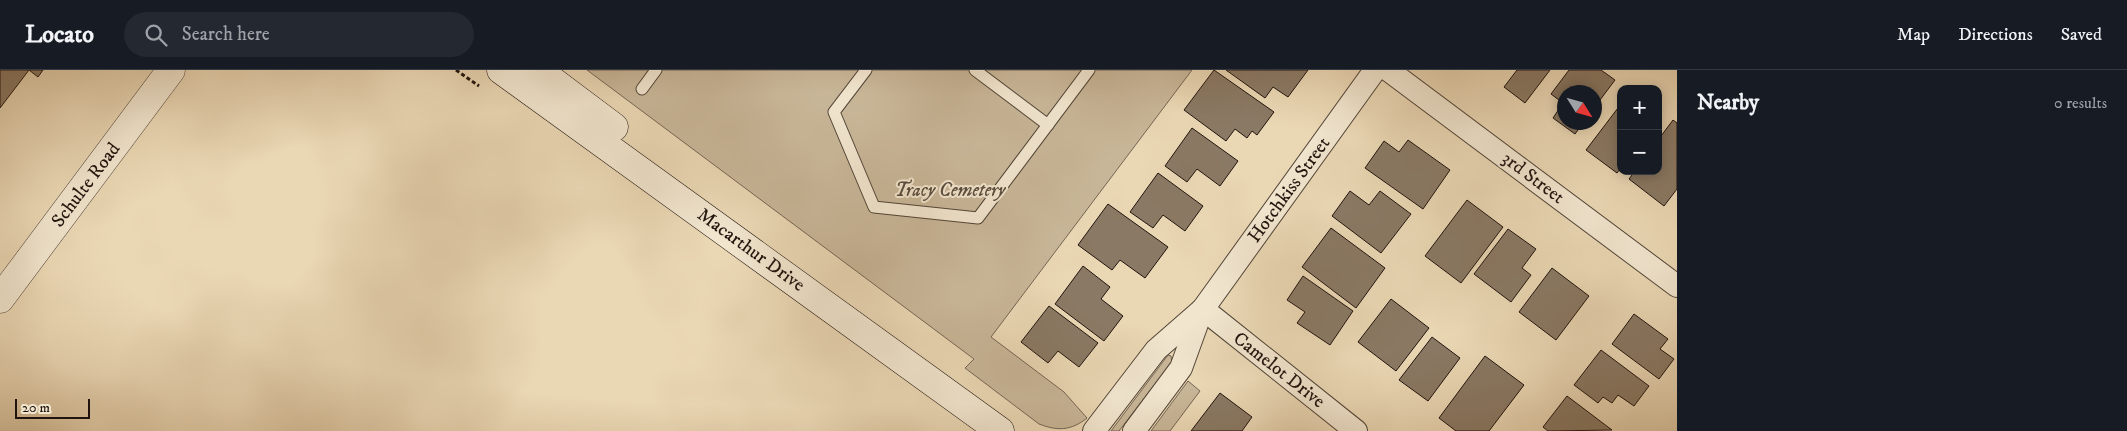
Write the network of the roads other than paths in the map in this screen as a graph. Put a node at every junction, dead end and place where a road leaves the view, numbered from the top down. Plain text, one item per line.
1 (171, 70) edge
2 (502, 70) edge
3 (538, 70) edge
4 (656, 70) edge
5 (866, 70) edge
6 (975, 70) edge
7 (1089, 70) edge
8 (1375, 70) edge
9 (1388, 70) edge
10 (642, 89) dead end
11 (1048, 125) junction
12 (1677, 286) edge
13 (0, 299) edge
14 (1203, 309) junction
15 (1000, 431) edge
16 (1023, 431) edge
17 (1094, 431) edge
18 (1134, 431) edge
19 (1356, 431) edge

1 - 13 main road, Schulte Road
2 - 15 main road, Macarthur Drive
3 - 16 main road, Macarthur Drive
4 - 10 lane
5 - 11 lane
6 - 11 lane
7 - 11 lane
8 - 14 street, Hotchkiss Street
9 - 12 street, 3rd Street
14 - 17 street, Hotchkiss Street
14 - 18 street, Hotchkiss Street
14 - 19 street, Camelot Drive

